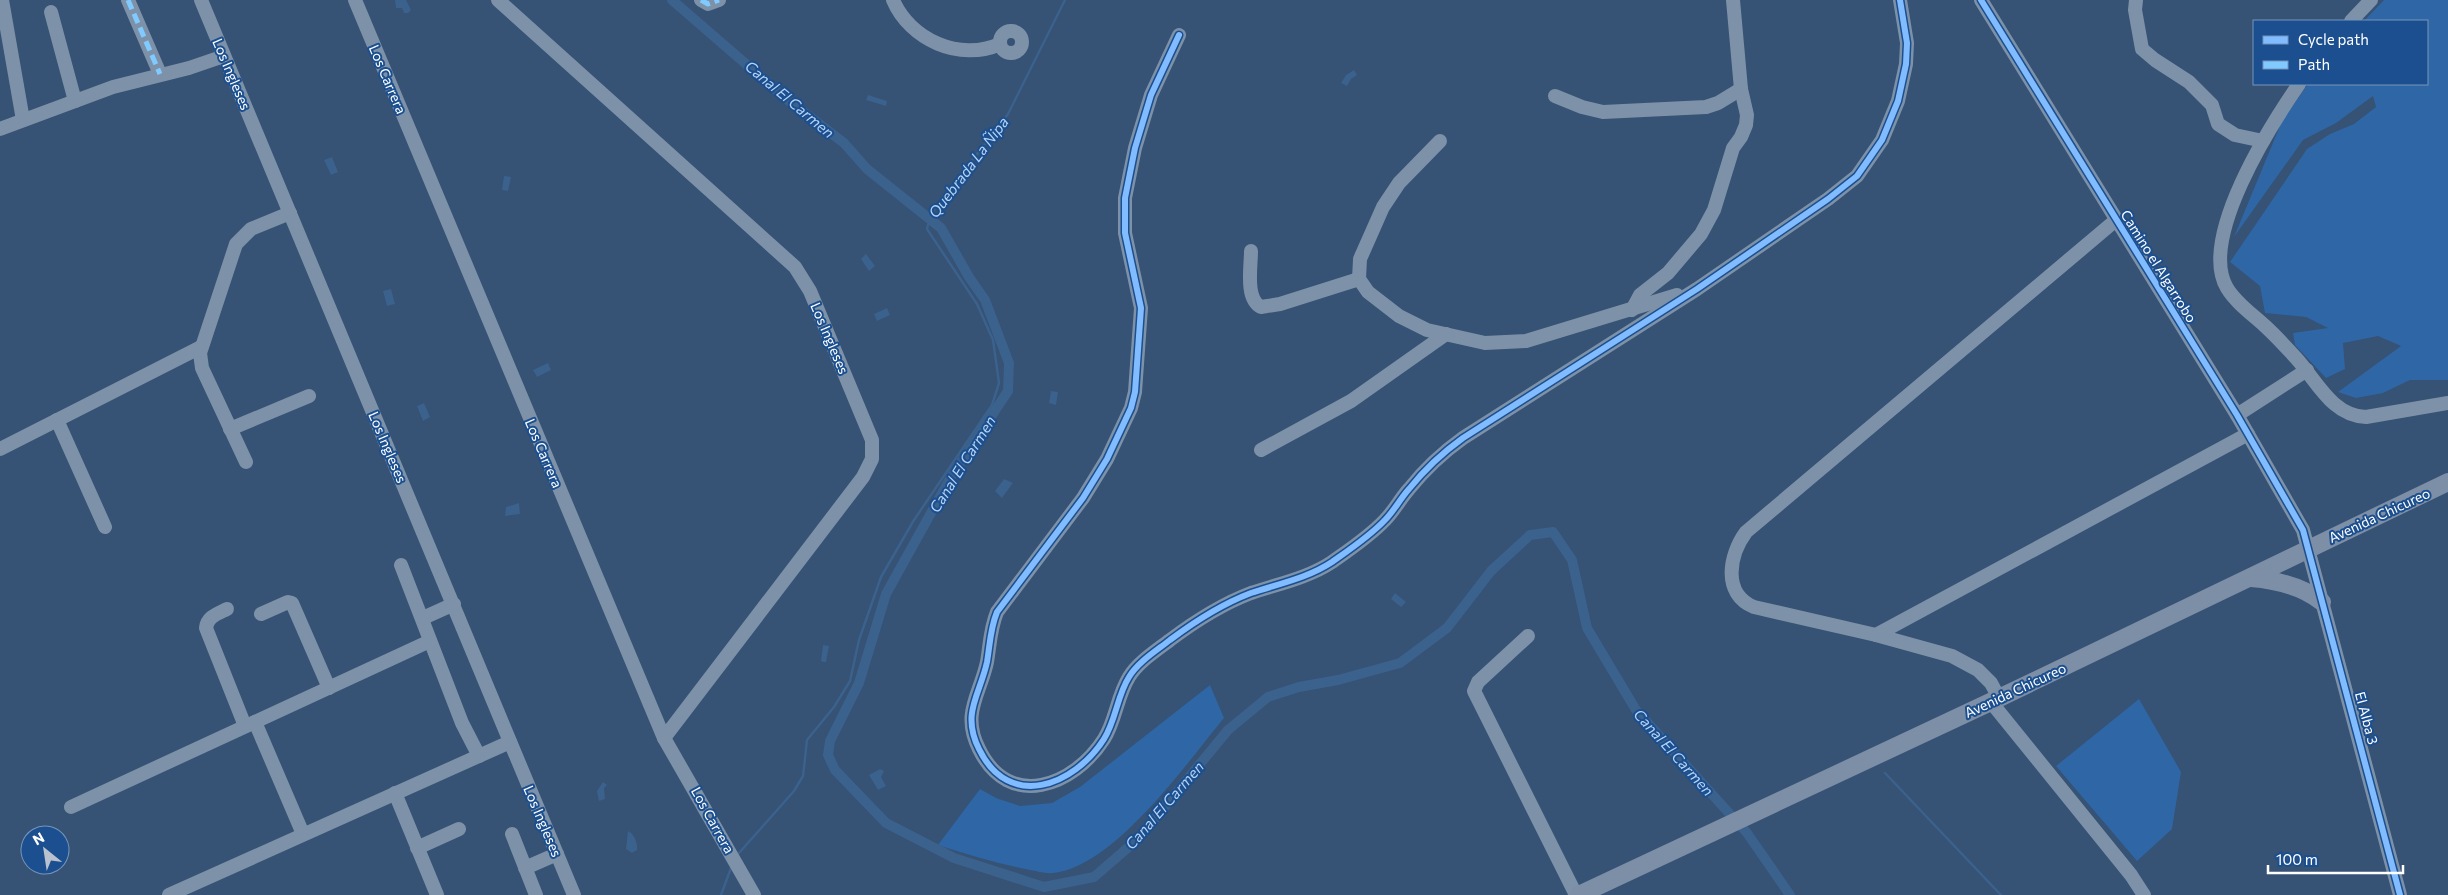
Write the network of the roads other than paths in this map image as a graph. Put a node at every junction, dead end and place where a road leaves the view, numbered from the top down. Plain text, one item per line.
1 (2, 0) edge
2 (128, 0) edge
3 (201, 0) edge
4 (355, 0) edge
5 (498, 0) edge
6 (701, 0) edge
7 (719, 0) edge
8 (892, 0) edge
9 (1733, 0) edge
10 (1900, 0) edge
11 (1981, 0) edge
12 (2136, 0) edge
13 (2371, 0) edge
14 (51, 12) dead end
15 (2352, 20) edge
16 (1179, 36) dead end
17 (1000, 44) dead end
18 (224, 56) junction
19 (160, 74) junction
20 (2298, 85) edge
21 (1741, 88) junction
22 (1555, 96) dead end
23 (75, 101) junction
24 (23, 120) junction
25 (0, 129) edge
26 (1440, 141) dead end
27 (2263, 141) junction
28 (290, 213) junction
29 (2116, 220) junction
30 (1251, 251) dead end
31 (1359, 279) junction
32 (1697, 289) junction
33 (1632, 310) junction
34 (1446, 334) junction
35 (201, 347) junction
36 (2307, 370) junction
37 (309, 396) dead end
38 (2448, 403) edge
39 (2236, 415) junction
40 (57, 420) junction
41 (230, 429) junction
42 (2248, 434) junction
43 (0, 449) edge
44 (1261, 450) dead end
45 (246, 462) dead end
46 (2448, 482) edge
47 (105, 527) dead end
48 (2309, 548) junction
49 (401, 565) dead end
50 (2251, 578) junction
51 (2310, 586) junction
52 (2322, 602) joint
53 (454, 604) junction
54 (227, 609) dead end
55 (261, 614) dead end
56 (423, 618) junction
57 (1876, 635) junction
58 (1528, 636) dead end
59 (430, 641) junction
60 (329, 688) junction
61 (1995, 700) junction
62 (250, 724) junction
63 (664, 738) junction
64 (510, 742) junction
65 (479, 756) junction
66 (395, 794) junction
67 (72, 807) dead end
68 (459, 829) dead end
69 (303, 834) junction
70 (512, 834) dead end
71 (417, 848) junction
72 (557, 854) junction
73 (525, 868) junction
74 (169, 895) edge
75 (437, 895) edge
76 (536, 895) edge
77 (574, 895) edge
78 (754, 895) edge
79 (1577, 895) edge
80 (2144, 895) edge
81 (2400, 895) edge

1 - 24 street
2 - 19 street
3 - 18 street, Los Ingleses
4 - 63 street, Los Carrera
5 - 63 street, Los Ingleses
6 - 7 street
8 - 17 street
9 - 21 street
10 - 32 street
11 - 29 street, Camino el Algarrobo
12 - 27 street
13 - 15 street
14 - 23 street
16 - 32 street
18 - 19 street
18 - 28 street, Los Ingleses
19 - 23 street
20 - 27 street
21 - 22 street
21 - 33 street
23 - 24 street
24 - 25 street
26 - 31 street
27 - 36 street
28 - 35 street
28 - 53 street, Los Ingleses
29 - 39 street, Camino el Algarrobo
29 - 57 street
30 - 31 street
31 - 34 street
32 - 33 street
33 - 34 street
34 - 44 street
35 - 40 street
35 - 41 street
36 - 38 street
36 - 39 street
37 - 41 street
39 - 42 street, Camino el Algarrobo
40 - 43 street
40 - 47 street
41 - 45 street
42 - 48 street, Camino el Algarrobo
42 - 57 street
46 - 48 main road, Avenida Chicureo
48 - 50 main road, Avenida Chicureo
48 - 51 street
49 - 56 street
50 - 51 main road
50 - 61 main road, Avenida Chicureo
51 - 52 main road
52 - 81 street, El Alba 3
53 - 56 street
53 - 64 street, Los Ingleses
54 - 62 street
55 - 60 street
56 - 59 street
57 - 61 street
58 - 79 street
59 - 60 street
59 - 65 street
60 - 62 street
61 - 79 main road, Avenida Chicureo
61 - 80 street
62 - 67 street
62 - 69 street
63 - 78 street, Los Carrera
64 - 65 street
64 - 72 street, Los Ingleses
65 - 66 street
66 - 69 street
66 - 71 street
68 - 71 street
69 - 74 street
70 - 73 street
71 - 75 street
72 - 73 street
72 - 77 street, Los Ingleses
73 - 76 street

